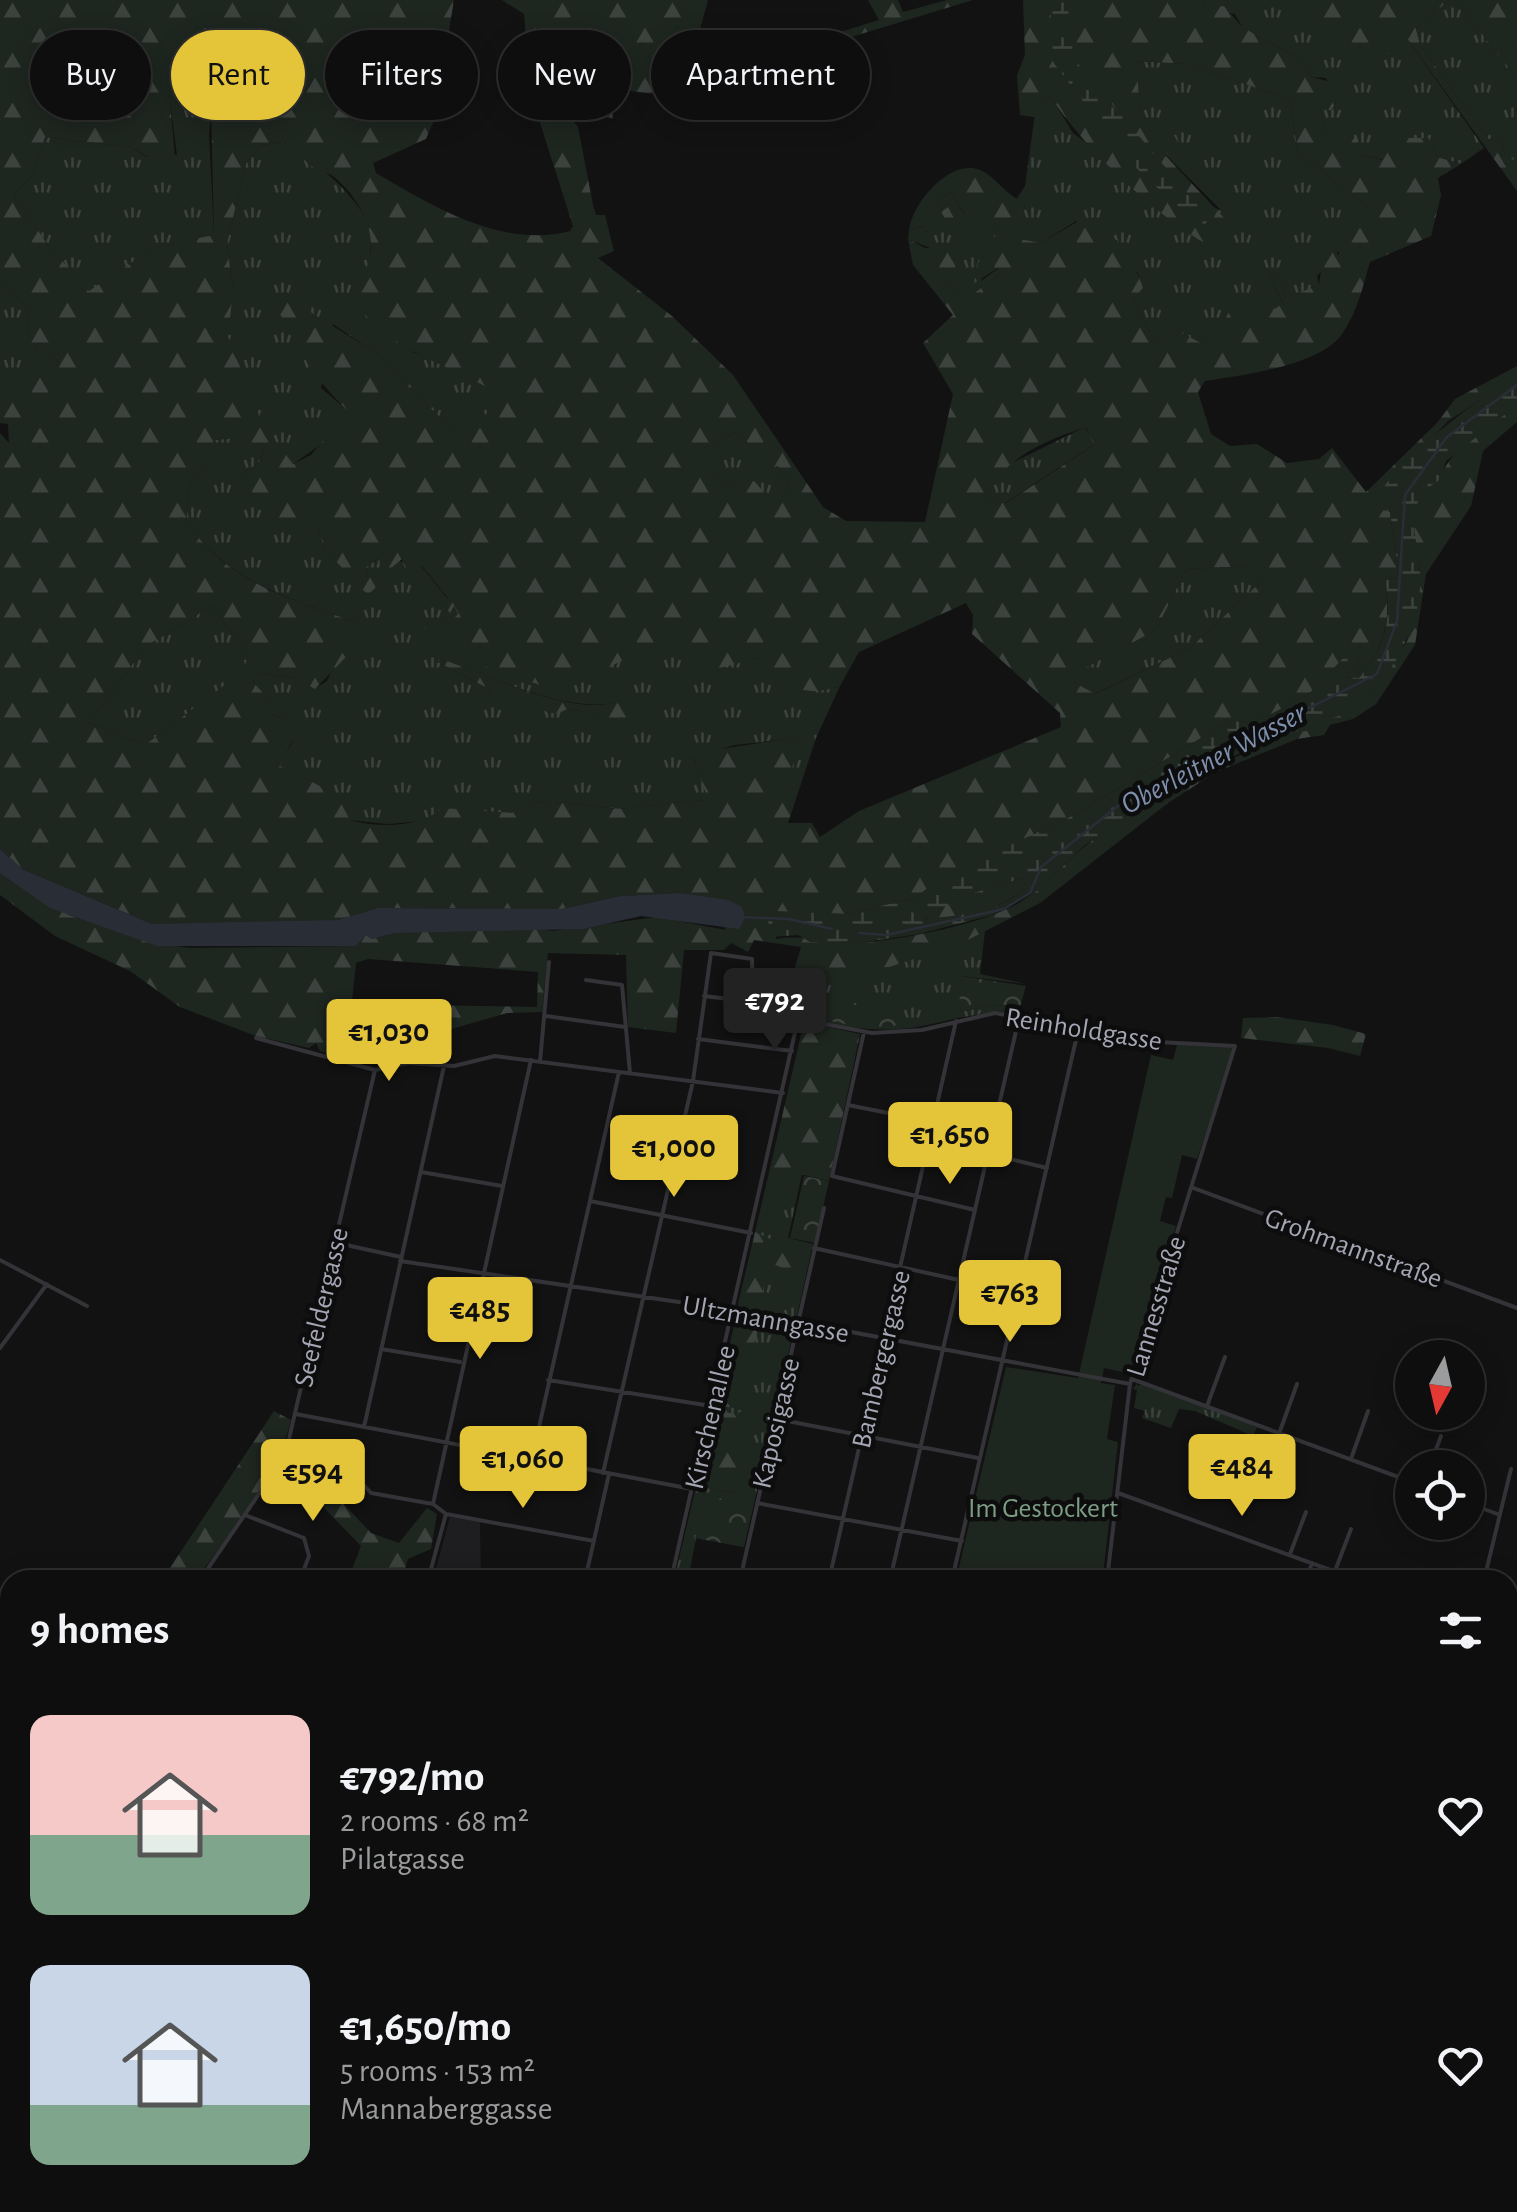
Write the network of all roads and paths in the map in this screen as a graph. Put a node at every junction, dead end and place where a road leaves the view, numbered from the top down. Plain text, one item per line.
1 (549, 962) dead end
2 (586, 980) dead end
3 (704, 996) junction
4 (754, 1002) junction
5 (545, 1016) junction
6 (1019, 1018) junction
7 (798, 1019) junction
8 (956, 1021) junction
9 (625, 1027) junction
10 (1078, 1031) junction
11 (864, 1032) junction
12 (256, 1038) dead end
13 (698, 1039) junction
14 (1230, 1043) joint
15 (792, 1051) junction
16 (531, 1060) junction
17 (540, 1062) junction
18 (444, 1066) junction
19 (374, 1070) junction
20 (620, 1072) junction
21 (630, 1074) junction
22 (693, 1081) junction
23 (782, 1093) junction
24 (848, 1105) junction
25 (934, 1122) junction
26 (994, 1134) junction
27 (989, 1154) junction
28 (1047, 1168) junction
29 (420, 1172) junction
30 (502, 1186) junction
31 (1191, 1186) junction
32 (917, 1196) junction
33 (590, 1200) junction
34 (824, 1208) dead end
35 (975, 1210) junction
36 (663, 1214) junction
37 (750, 1233) junction
38 (335, 1242) junction
39 (814, 1248) junction
40 (400, 1259) junction
41 (0, 1260) edge
42 (901, 1267) junction
43 (482, 1273) junction
44 (959, 1280) junction
45 (46, 1284) junction
46 (570, 1286) junction
47 (644, 1297) junction
48 (87, 1306) dead end
49 (1517, 1308) edge
50 (733, 1310) junction
51 (798, 1322) junction
52 (884, 1340) junction
53 (0, 1348) edge
54 (381, 1348) junction
55 (944, 1350) junction
56 (1225, 1357) dead end
57 (1003, 1361) junction
58 (462, 1362) junction
59 (548, 1380) junction
60 (1131, 1382) junction
61 (1297, 1384) dead end
62 (622, 1391) junction
63 (712, 1406) junction
64 (1207, 1406) junction
65 (1368, 1411) dead end
66 (296, 1414) junction
67 (777, 1418) junction
68 (364, 1427) junction
69 (1280, 1433) junction
70 (863, 1434) junction
71 (1440, 1436) dead end
72 (444, 1443) junction
73 (921, 1448) junction
74 (1435, 1450) edge
75 (531, 1459) junction
76 (981, 1459) junction
77 (1351, 1460) junction
78 (350, 1469) dead end
79 (1512, 1469) dead end
80 (606, 1473) junction
81 (1395, 1476) edge
82 (692, 1489) junction
83 (1117, 1492) junction
84 (757, 1503) junction
85 (433, 1504) junction
86 (1485, 1509) edge
87 (1306, 1512) dead end
88 (446, 1514) junction
89 (245, 1515) junction
90 (1500, 1515) junction
91 (843, 1519) junction
92 (1351, 1528) dead end
93 (902, 1530) junction
94 (594, 1541) junction
95 (962, 1541) junction
96 (1290, 1555) junction
97 (1312, 1563) junction
98 (1108, 1569) edge
99 (207, 1570) edge
100 (304, 1570) edge
101 (431, 1570) edge
102 (588, 1570) edge
103 (673, 1570) edge
104 (742, 1570) edge
105 (831, 1570) edge
106 (892, 1570) edge
107 (955, 1570) edge
108 (1310, 1570) edge
109 (1329, 1570) edge
110 (1335, 1570) edge
111 (1486, 1570) edge

1 - 5 street
2 - 9 street
3 - 4 street, Reinholdgasse
3 - 4 street
3 - 13 street
4 - 7 street, Reinholdgasse
5 - 9 street
5 - 17 street
6 - 8 street, Reinholdgasse
6 - 10 street, Reinholdgasse
6 - 26 street
7 - 11 street, Reinholdgasse
7 - 15 street, Kirschenallee
8 - 11 street, Reinholdgasse
8 - 25 street, Bambergergasse
9 - 21 street
10 - 14 street, Reinholdgasse
10 - 28 street
11 - 24 street
12 - 19 street
13 - 15 street
13 - 22 street
14 - 31 street, Lannesstraße
15 - 23 street, Kirschenallee
16 - 17 street
16 - 18 street
16 - 30 street
17 - 20 street
18 - 19 street
18 - 29 street
19 - 38 street, Seefeldergasse
20 - 21 street
20 - 33 street
21 - 22 street
22 - 23 street
22 - 36 street
23 - 37 street, Kirschenallee
24 - 25 street
24 - 32 street
25 - 26 street
25 - 32 street, Bambergergasse
26 - 27 street
27 - 28 street
27 - 35 street
28 - 57 street
29 - 30 street
29 - 40 street
30 - 43 street
31 - 49 street, Grohmannstraße
31 - 60 street, Lannesstraße
32 - 35 street
32 - 42 street, Bambergergasse
33 - 36 street
33 - 46 street
34 - 39 street, Kaposigasse
35 - 44 street
36 - 37 street
36 - 47 street
37 - 50 street, Kirschenallee
38 - 40 street, Ultzmanngasse
38 - 66 street, Seefeldergasse
39 - 42 street
39 - 51 street, Kaposigasse
40 - 43 street, Ultzmanngasse
40 - 54 street
41 - 45 street
42 - 44 street
42 - 52 street, Bambergergasse
43 - 46 street, Ultzmanngasse
43 - 58 street
44 - 55 street
45 - 48 street
45 - 53 street
46 - 47 street, Ultzmanngasse
46 - 59 street
47 - 50 street, Ultzmanngasse
47 - 62 street
50 - 51 street, Ultzmanngasse
50 - 63 street, Kirschenallee
51 - 52 street, Ultzmanngasse
51 - 67 street, Kaposigasse
52 - 55 street, Ultzmanngasse
52 - 70 street, Bambergergasse
54 - 58 street
54 - 68 street
55 - 57 street, Ultzmanngasse
55 - 73 street
56 - 64 street
57 - 60 street, Ultzmanngasse
57 - 76 street
58 - 72 street
59 - 62 street
59 - 75 street
60 - 64 street, Ultzmanngasse
60 - 83 street, Lannesstraße
61 - 69 street
62 - 63 street
62 - 80 street
63 - 82 street, Kirschenallee
64 - 69 street, Ultzmanngasse
65 - 77 street
66 - 68 street
66 - 89 street, Seefeldergasse
67 - 70 street
67 - 84 street, Kaposigasse
68 - 72 street
69 - 77 street, Ultzmanngasse
70 - 73 street
70 - 91 street, Bambergergasse
71 - 74 street
72 - 75 street
72 - 85 street
73 - 76 street
73 - 93 street
75 - 80 street
76 - 95 street
77 - 81 street, Ultzmanngasse
78 - 85 street
79 - 90 street
80 - 82 street
80 - 94 street
82 - 103 street, Kirschenallee
83 - 96 street
83 - 98 street, Lannesstraße
84 - 91 street
84 - 104 street, Kaposigasse
85 - 88 street
86 - 90 street
87 - 96 street
88 - 94 street
88 - 101 street
89 - 99 street, Seefeldergasse
89 - 100 street
90 - 111 street
91 - 93 street
91 - 105 street, Bambergergasse
92 - 110 street
93 - 95 street
93 - 106 street
94 - 102 street
95 - 107 street
96 - 97 street
97 - 108 street
97 - 109 street

